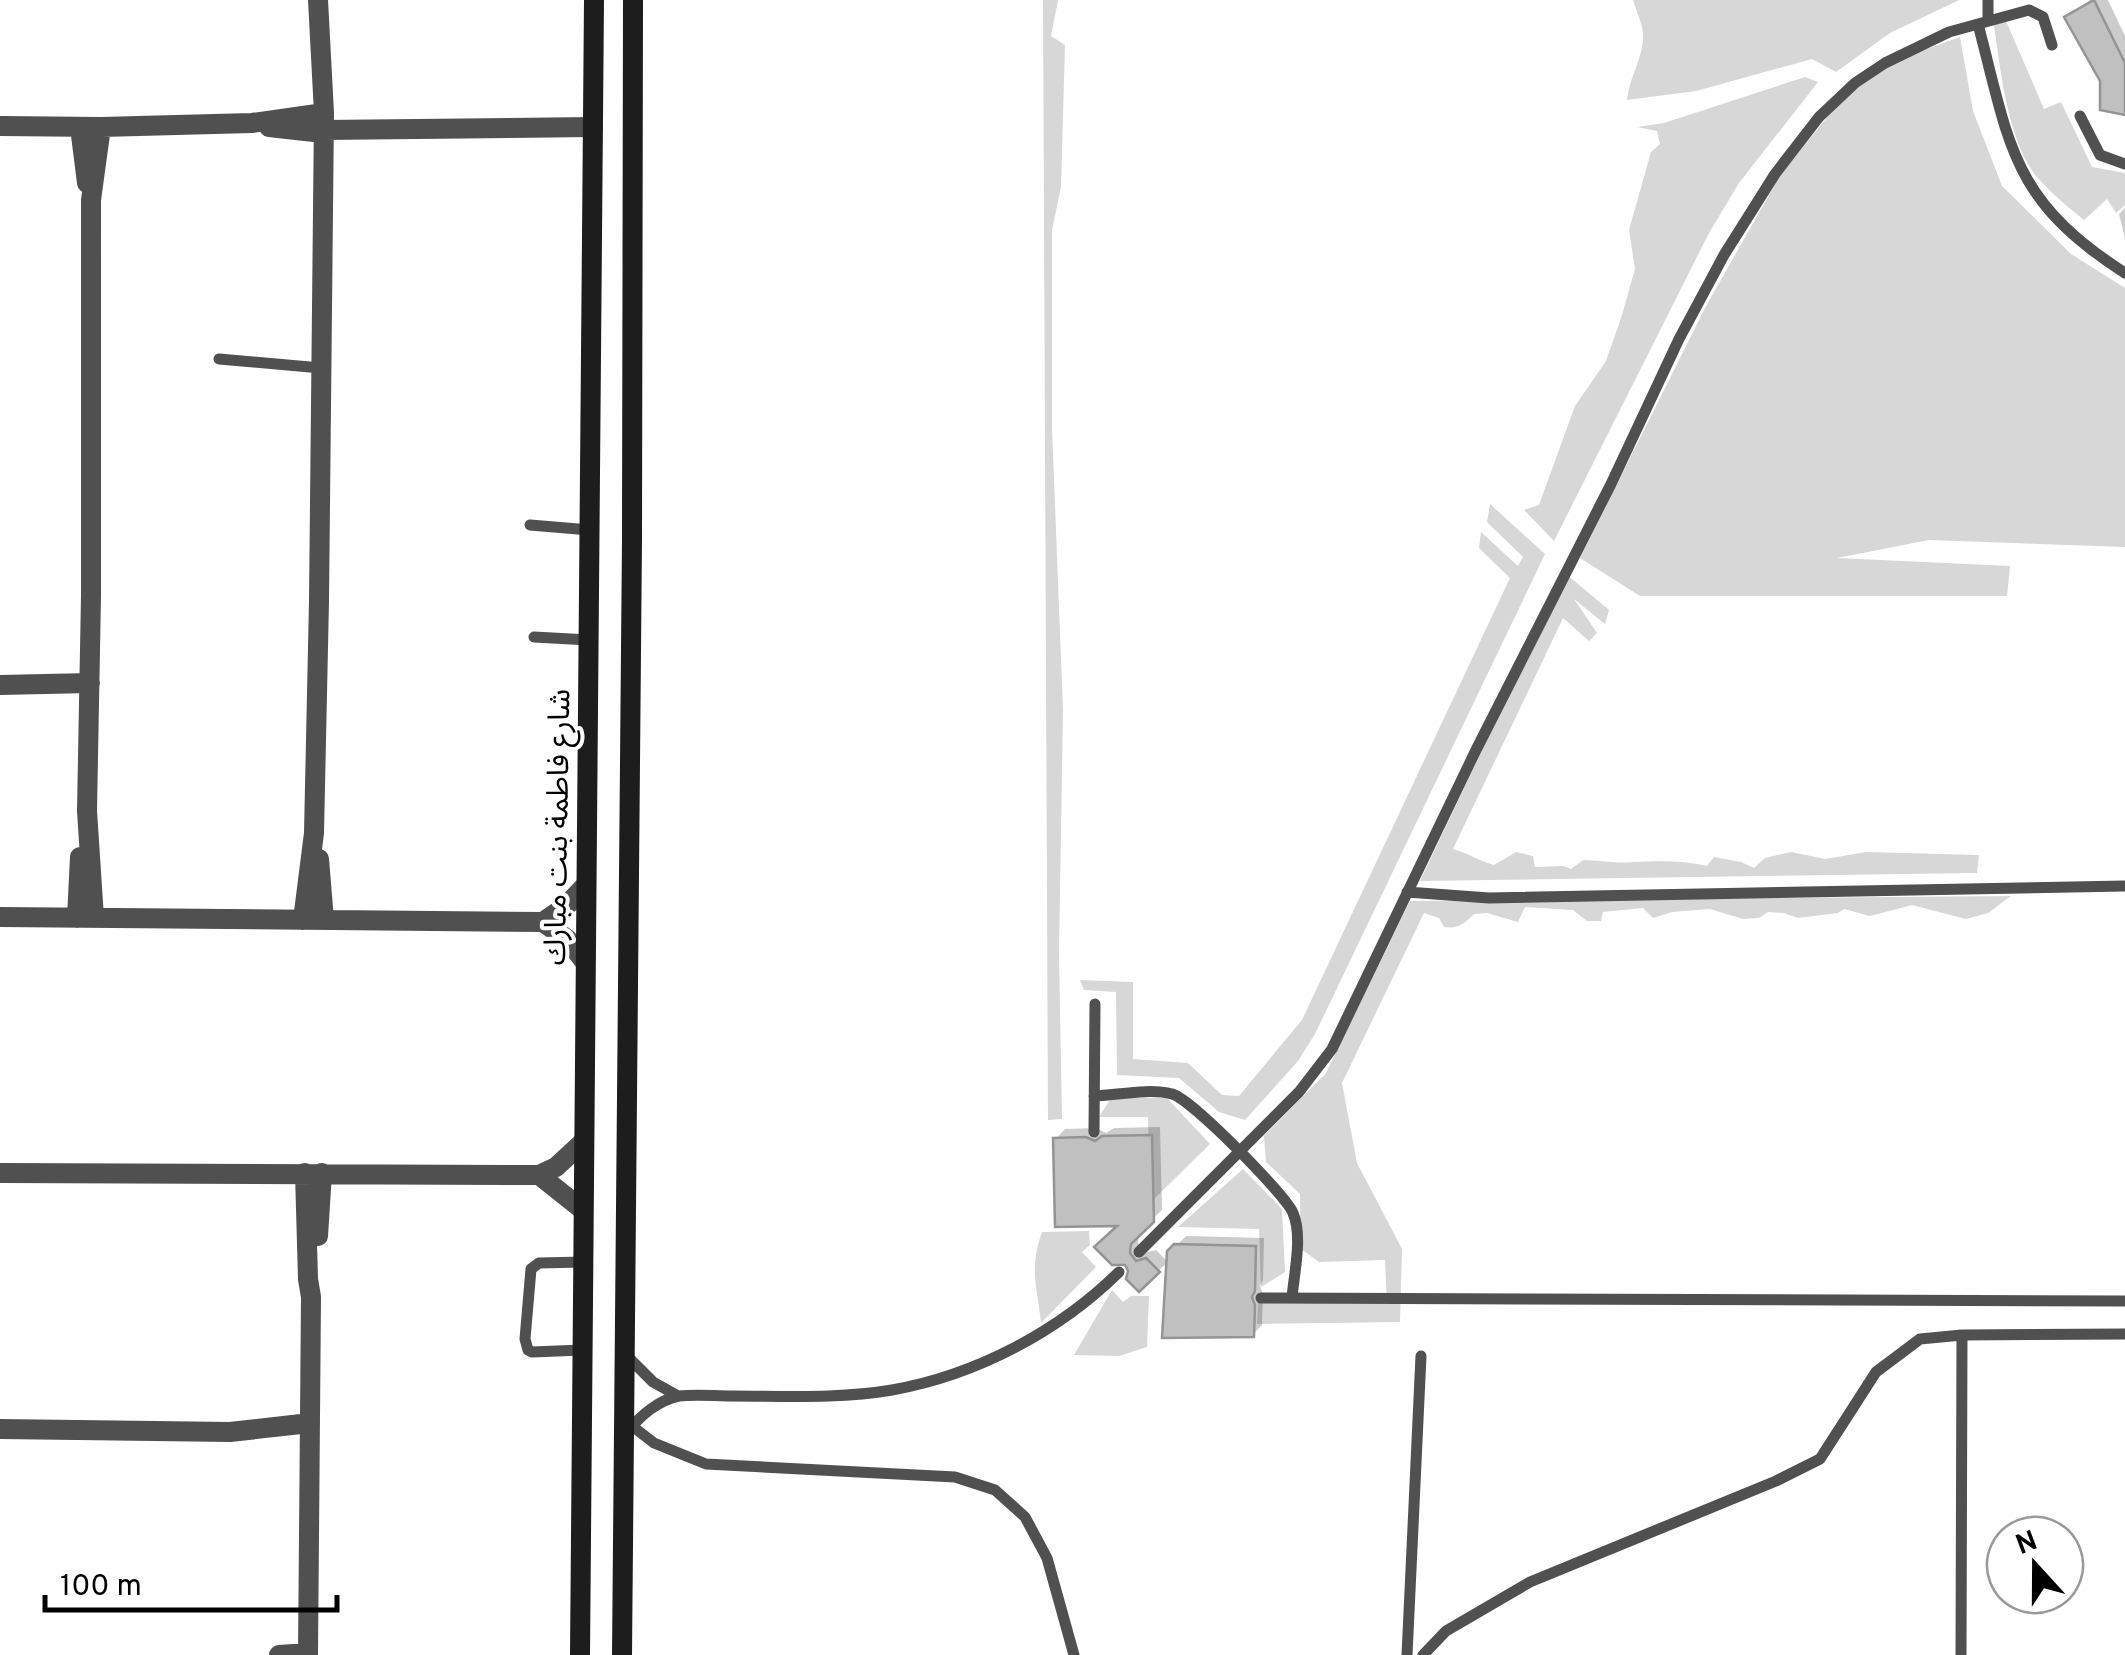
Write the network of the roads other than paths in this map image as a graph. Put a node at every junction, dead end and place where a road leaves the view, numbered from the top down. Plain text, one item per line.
1 (318, 0) edge
2 (594, 0) edge
3 (633, 0) edge
4 (1988, 0) edge
5 (1984, 23) junction
6 (2052, 45) dead end
7 (2080, 116) dead end
8 (324, 125) junction
9 (0, 126) edge
10 (90, 127) junction
11 (593, 127) junction
12 (2125, 164) edge
13 (2125, 273) edge
14 (219, 360) dead end
15 (321, 368) junction
16 (530, 525) dead end
17 (590, 530) junction
18 (534, 637) dead end
19 (588, 640) junction
20 (0, 689) edge
21 (90, 690) junction
22 (586, 885) junction
23 (2125, 886) edge
24 (1407, 892) junction
25 (0, 918) edge
26 (85, 918) junction
27 (314, 920) junction
28 (543, 922) junction
29 (585, 962) junction
30 (1095, 1004) dead end
31 (1094, 1096) junction
32 (1094, 1132) dead end
33 (583, 1142) junction
34 (1239, 1153) junction
35 (0, 1173) edge
36 (313, 1173) junction
37 (540, 1175) junction
38 (583, 1210) junction
39 (1139, 1252) dead end
40 (583, 1262) junction
41 (1119, 1272) dead end
42 (1262, 1298) dead end
43 (1292, 1298) junction
44 (2125, 1301) edge
45 (2125, 1334) edge
46 (1962, 1335) junction
47 (582, 1350) junction
48 (623, 1351) junction
49 (1421, 1356) dead end
50 (678, 1396) junction
51 (0, 1429) edge
52 (310, 1432) junction
53 (628, 1432) junction
54 (308, 1654) edge
55 (279, 1655) edge
56 (580, 1655) edge
57 (622, 1655) edge
58 (1074, 1655) edge
59 (1407, 1655) edge
60 (1423, 1655) edge
61 (1962, 1655) edge

1 - 8 street
2 - 11 street, شارع فاطمة بنت مبارك
3 - 48 street
4 - 5 lane
5 - 6 lane
5 - 13 lane
5 - 24 lane
7 - 12 lane
8 - 10 street
8 - 11 street
8 - 15 street
9 - 10 street
10 - 21 street
11 - 17 street, شارع فاطمة بنت مبارك
14 - 15 lane
15 - 27 street
16 - 17 lane
17 - 19 street, شارع فاطمة بنت مبارك
18 - 19 lane
19 - 22 street, شارع فاطمة بنت مبارك
20 - 21 street
21 - 26 street
22 - 28 street
22 - 29 street, شارع فاطمة بنت مبارك
23 - 24 lane
24 - 34 lane
25 - 26 street
26 - 27 street
27 - 28 street
28 - 29 street
29 - 33 street, شارع فاطمة بنت مبارك
30 - 31 lane
31 - 32 lane
31 - 34 lane
33 - 37 street
33 - 38 street, شارع فاطمة بنت مبارك
34 - 39 lane
34 - 43 lane
35 - 36 street
36 - 37 street
36 - 52 street
37 - 38 street
38 - 40 street, شارع فاطمة بنت مبارك
40 - 47 street, شارع فاطمة بنت مبارك
40 - 47 lane
41 - 50 lane
42 - 43 lane
43 - 44 lane
45 - 46 lane
46 - 60 lane
46 - 61 lane
47 - 56 street, شارع فاطمة بنت مبارك
48 - 50 lane
48 - 53 street
49 - 59 lane
50 - 53 lane
51 - 52 street
52 - 54 street
53 - 57 street
53 - 58 lane
54 - 55 street

